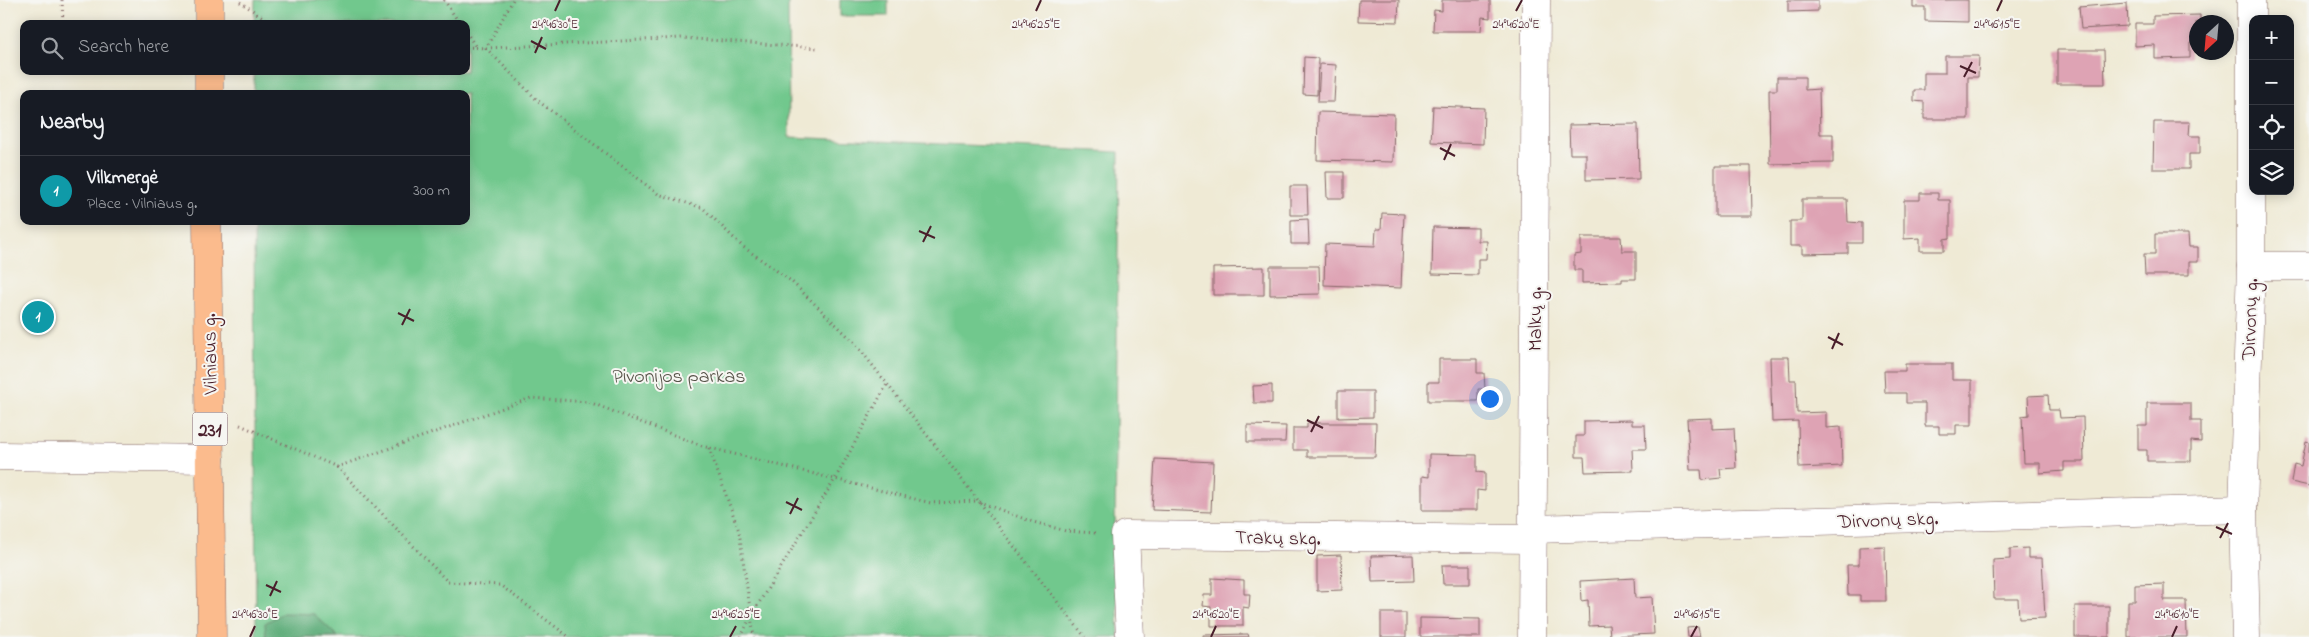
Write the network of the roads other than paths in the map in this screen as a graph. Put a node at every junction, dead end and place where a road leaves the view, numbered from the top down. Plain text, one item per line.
1 (209, 0) edge
2 (1536, 0) edge
3 (2251, 0) edge
4 (209, 20) edge
5 (209, 75) edge
6 (209, 90) edge
7 (207, 225) edge
8 (2251, 266) junction
9 (2309, 266) edge
10 (0, 456) edge
11 (210, 459) junction
12 (2243, 509) junction
13 (1533, 534) junction
14 (212, 637) edge
15 (1130, 637) edge
16 (1532, 637) edge
17 (2246, 637) edge

1 - 4 main road
2 - 13 street, Malkų g.
3 - 8 street, Dirvonų g.
5 - 6 main road
7 - 11 main road, Vilniaus g. / 231
8 - 9 street
8 - 12 street, Dirvonų g.
10 - 11 street
11 - 14 main road, Vilniaus g. / 231
12 - 13 street, Dirvonų skg.
12 - 17 street, Dirvonų g.
13 - 15 street, Trakų skg.
13 - 16 street, Malkų g.

